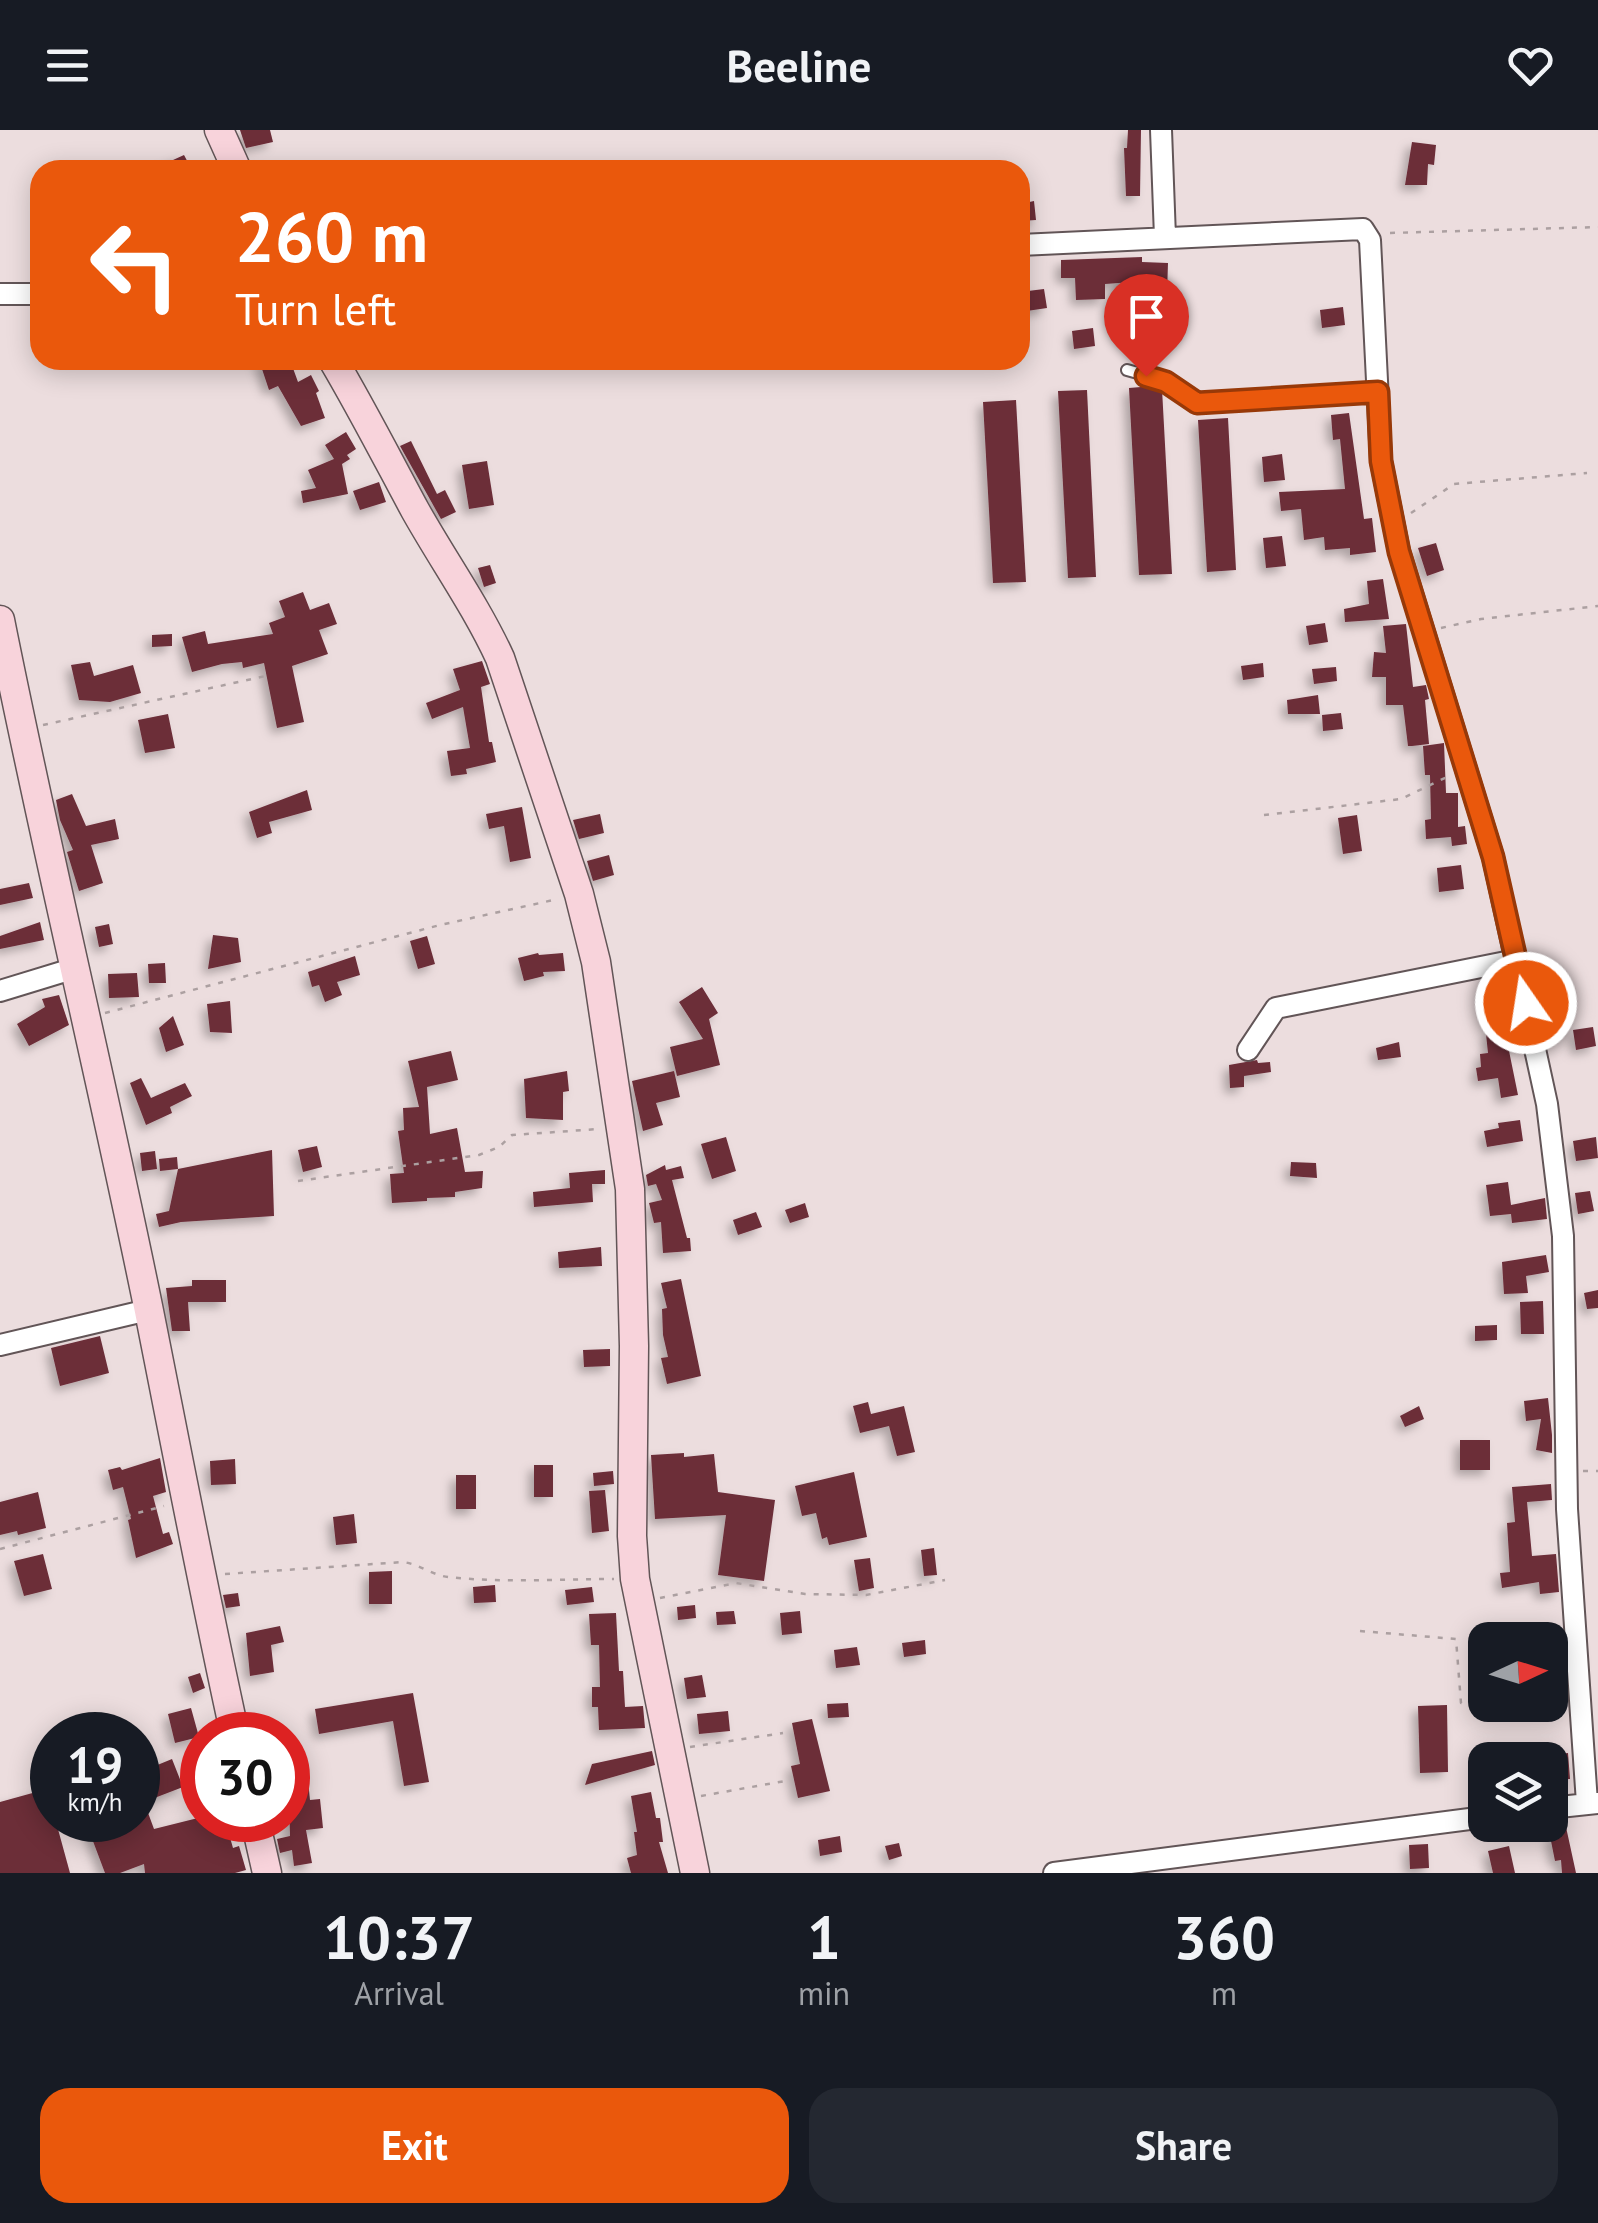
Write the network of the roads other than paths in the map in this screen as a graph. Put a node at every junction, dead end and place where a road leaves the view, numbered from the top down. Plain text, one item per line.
1 (219, 130) edge
2 (1161, 130) edge
3 (232, 160) edge
4 (1165, 237) junction
5 (1030, 244) edge
6 (0, 294) edge
7 (30, 294) edge
8 (339, 370) edge
9 (1127, 370) dead end
10 (1378, 392) junction
11 (0, 620) edge
12 (1516, 960) junction
13 (72, 969) junction
14 (0, 991) edge
15 (1248, 1050) dead end
16 (148, 1310) junction
17 (0, 1345) edge
18 (231, 1712) edge
19 (1592, 1803) edge
20 (1468, 1819) edge
21 (260, 1842) edge
22 (267, 1873) edge
23 (695, 1873) edge
24 (1054, 1873) edge

1 - 3 street
2 - 4 street
4 - 5 street
4 - 10 street
6 - 7 street
8 - 23 street
9 - 10 lane
10 - 12 street
11 - 13 street
12 - 15 street
12 - 19 street
13 - 14 street
13 - 16 street
16 - 17 street
16 - 18 street
20 - 24 street
21 - 22 street

